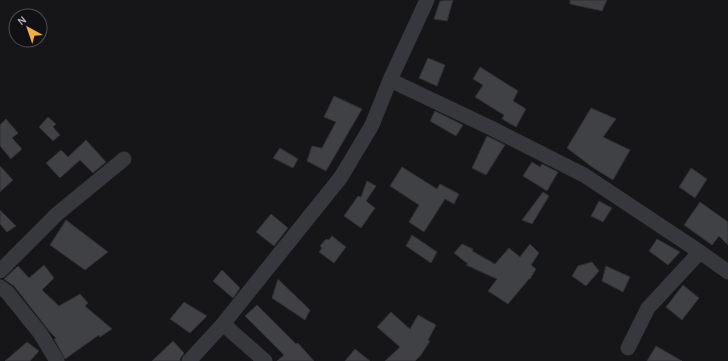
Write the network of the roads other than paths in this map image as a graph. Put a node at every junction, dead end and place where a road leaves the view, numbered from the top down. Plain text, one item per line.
1 (427, 0) edge
2 (390, 80) junction
3 (124, 159) dead end
4 (700, 252) junction
5 (0, 271) edge
6 (728, 272) edge
7 (0, 287) edge
8 (223, 324) junction
9 (628, 348) dead end
10 (57, 361) edge
11 (189, 361) edge
12 (265, 361) edge

1 - 2 street
2 - 4 street
2 - 8 street
3 - 5 street
4 - 6 street
4 - 9 street
7 - 10 street
8 - 11 street
8 - 12 street

